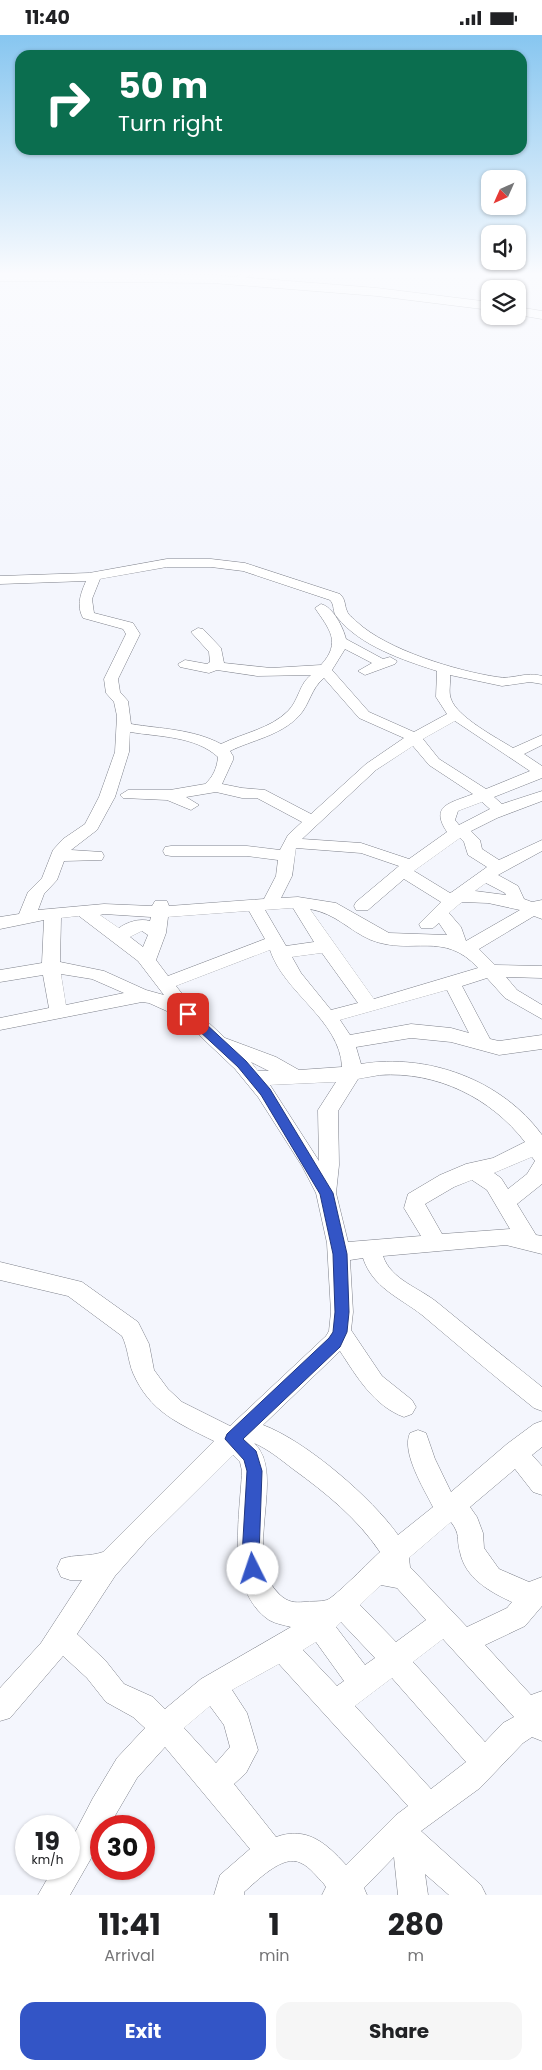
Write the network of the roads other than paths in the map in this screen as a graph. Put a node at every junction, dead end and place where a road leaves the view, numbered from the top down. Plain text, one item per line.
1 (95, 575) junction
2 (0, 580) edge
3 (321, 608) dead end
4 (198, 632) dead end
5 (340, 641) junction
6 (360, 652) junction
7 (408, 656) junction
8 (184, 664) dead end
9 (382, 664) junction
10 (329, 665) junction
11 (216, 667) junction
12 (445, 668) junction
13 (365, 671) dead end
14 (542, 680) edge
15 (456, 715) junction
16 (130, 728) dead end
17 (414, 738) junction
18 (542, 739) edge
19 (221, 750) junction
20 (515, 753) junction
21 (541, 773) edge
22 (210, 788) junction
23 (483, 794) junction
24 (128, 795) dead end
25 (170, 795) junction
26 (542, 796) edge
27 (191, 805) dead end
28 (499, 810) junction
29 (312, 821) junction
30 (458, 832) junction
31 (542, 845) edge
32 (289, 849) junction
33 (171, 851) dead end
34 (60, 856) junction
35 (96, 856) dead end
36 (406, 868) junction
37 (491, 871) junction
38 (452, 900) junction
39 (298, 902) junction
40 (517, 903) junction
41 (263, 905) junction
42 (362, 906) dead end
43 (161, 908) junction
44 (539, 909) edge
45 (83, 911) junction
46 (52, 913) junction
47 (24, 919) junction
48 (0, 923) edge
49 (427, 924) dead end
50 (118, 931) junction
51 (157, 933) junction
52 (326, 946) junction
53 (463, 946) junction
54 (277, 947) junction
55 (147, 961) junction
56 (51, 968) junction
57 (490, 971) junction
58 (542, 972) edge
59 (0, 976) edge
60 (451, 981) junction
61 (163, 989) junction
62 (142, 996) junction
63 (369, 1006) junction
64 (58, 1013) junction
65 (542, 1013) edge
66 (327, 1017) junction
67 (0, 1024) edge
68 (216, 1040) junction
69 (345, 1042) junction
70 (542, 1042) edge
71 (483, 1043) junction
72 (352, 1073) junction
73 (294, 1076) junction
74 (254, 1078) junction
75 (541, 1148) edge
76 (542, 1166) edge
77 (474, 1170) junction
78 (326, 1193) junction
79 (506, 1202) junction
80 (436, 1242) junction
81 (536, 1243) edge
82 (370, 1249) junction
83 (339, 1252) junction
84 (0, 1271) edge
85 (340, 1332) junction
86 (542, 1401) edge
87 (404, 1407) dead end
88 (542, 1431) edge
89 (238, 1434) junction
90 (418, 1441) dead end
91 (515, 1452) junction
92 (542, 1484) edge
93 (450, 1508) junction
94 (111, 1562) junction
95 (399, 1565) junction
96 (70, 1568) dead end
97 (539, 1592) edge
98 (330, 1614) junction
99 (444, 1622) junction
100 (61, 1637) junction
101 (463, 1642) junction
102 (281, 1649) junction
103 (393, 1660) junction
104 (362, 1684) junction
105 (210, 1688) junction
106 (334, 1705) junction
107 (0, 1708) edge
108 (539, 1717) edge
109 (163, 1728) junction
110 (485, 1763) junction
111 (214, 1784) junction
112 (429, 1808) junction
113 (406, 1831) junction
114 (266, 1855) junction
115 (345, 1892) edge
116 (410, 1892) edge
117 (52, 1895) edge
118 (229, 1895) edge
119 (471, 1895) edge

1 - 2 street
1 - 7 street
1 - 34 street
3 - 5 street
4 - 11 street
5 - 6 street
5 - 10 street
6 - 9 street
6 - 10 street
7 - 9 street
7 - 12 street
8 - 11 street
9 - 13 street
10 - 11 street
10 - 17 street
10 - 19 street
12 - 14 street
12 - 15 street
15 - 17 street
15 - 20 street
16 - 19 street
17 - 23 street
17 - 29 street
18 - 20 street
19 - 22 street
20 - 21 street
21 - 23 street
22 - 25 street
22 - 29 street
23 - 28 street
23 - 30 street
24 - 25 street
25 - 27 street
26 - 28 street
28 - 30 street
29 - 32 street
30 - 36 street
30 - 37 street
31 - 37 street
32 - 33 street
32 - 36 street
32 - 41 street
34 - 35 street
34 - 47 street
36 - 38 street
36 - 42 street
37 - 38 street
37 - 40 street
38 - 40 street
38 - 49 street
38 - 53 street
39 - 41 street
39 - 52 street
39 - 53 street
40 - 44 street
41 - 43 street
41 - 54 street
43 - 45 street
43 - 51 street
44 - 53 street
45 - 46 street
45 - 50 street
46 - 47 street
46 - 56 street
47 - 48 street
50 - 51 street
50 - 55 street
51 - 55 street
52 - 54 street
52 - 63 street
53 - 57 street
54 - 61 street
54 - 66 street
55 - 61 street
56 - 59 street
56 - 62 street
56 - 64 street
57 - 58 street
57 - 60 street
57 - 65 street
60 - 63 street
60 - 71 street
61 - 62 street
61 - 68 street
62 - 64 street
63 - 66 street
64 - 67 street
66 - 69 street
68 - 73 street
68 - 74 street
69 - 71 street
69 - 72 street
70 - 71 street
72 - 73 street
72 - 75 street
72 - 78 street
73 - 74 street
74 - 78 street
75 - 77 street
76 - 79 street
77 - 79 street
77 - 80 street
78 - 83 street
79 - 81 street
80 - 81 street
80 - 82 street
82 - 83 street
82 - 86 street
83 - 85 street
84 - 89 street
85 - 87 street
85 - 89 street
88 - 91 street
89 - 94 street
89 - 95 street
89 - 98 street
90 - 93 street
91 - 92 street
91 - 93 street
93 - 95 street
93 - 97 street
94 - 96 street
94 - 100 street
95 - 98 street
95 - 99 street
97 - 101 street
98 - 102 street
98 - 103 street
98 - 104 street
99 - 101 street
99 - 103 street
100 - 107 street
100 - 109 street
101 - 108 street
102 - 105 street
102 - 106 street
103 - 104 street
103 - 110 street
104 - 106 street
105 - 109 street
105 - 111 street
106 - 112 street
108 - 110 street
109 - 111 street
109 - 117 street
110 - 112 street
111 - 114 street
112 - 113 street
113 - 115 street
113 - 116 street
113 - 119 street
114 - 115 street
114 - 118 street

